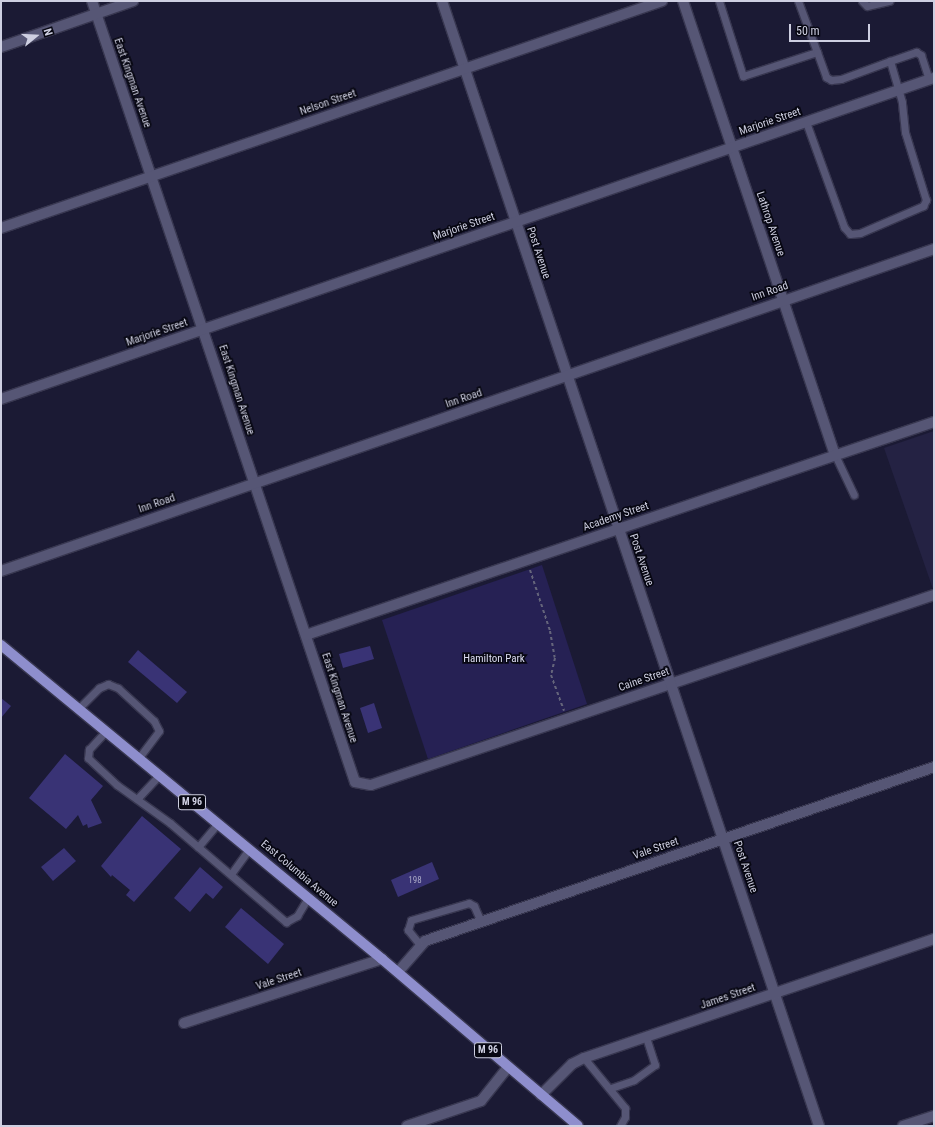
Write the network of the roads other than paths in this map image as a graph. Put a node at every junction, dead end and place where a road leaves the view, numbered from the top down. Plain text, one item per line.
1 (92, 1) edge
2 (133, 1) edge
3 (442, 1) edge
4 (662, 1) edge
5 (683, 1) edge
6 (719, 1) edge
7 (798, 1) edge
8 (862, 1) edge
9 (889, 1) edge
10 (96, 14) junction
11 (1, 47) edge
12 (817, 52) junction
13 (890, 61) junction
14 (464, 69) junction
15 (932, 78) edge
16 (898, 89) junction
17 (806, 122) junction
18 (732, 147) junction
19 (152, 176) junction
20 (516, 222) junction
21 (1, 228) edge
22 (934, 249) edge
23 (783, 300) junction
24 (204, 330) junction
25 (566, 376) junction
26 (1, 399) edge
27 (934, 422) edge
28 (836, 455) junction
29 (254, 483) junction
30 (854, 495) dead end
31 (618, 530) junction
32 (1, 571) edge
33 (934, 595) edge
34 (306, 635) junction
35 (1, 645) edge
36 (670, 684) junction
37 (78, 708) junction
38 (106, 731) junction
39 (139, 758) junction
40 (934, 766) edge
41 (159, 775) junction
42 (360, 784) joint
43 (137, 799) junction
44 (218, 823) junction
45 (722, 838) junction
46 (198, 847) junction
47 (249, 849) junction
48 (231, 874) junction
49 (308, 898) junction
50 (481, 922) junction
51 (934, 939) edge
52 (421, 946) junction
53 (382, 959) junction
54 (398, 972) junction
55 (774, 994) junction
56 (184, 1023) dead end
57 (646, 1037) junction
58 (584, 1058) junction
59 (508, 1067) junction
60 (611, 1088) junction
61 (541, 1095) junction
62 (934, 1116) edge
63 (407, 1126) edge
64 (578, 1126) edge
65 (620, 1126) edge
66 (819, 1126) edge
67 (903, 1126) edge

1 - 10 street, East Kingman Avenue
2 - 10 street
3 - 14 street, Post Avenue
4 - 14 street, Nelson Street
5 - 18 street, Lathrop Avenue
6 - 12 lane
7 - 12 lane
8 - 9 lane
10 - 11 street
10 - 19 street, East Kingman Avenue
12 - 13 lane
13 - 15 lane
13 - 16 lane
14 - 19 street, Nelson Street
14 - 20 street, Post Avenue
15 - 16 street, Marjorie Street
16 - 17 street, Marjorie Street
16 - 17 lane
17 - 18 street, Marjorie Street
18 - 20 street, Marjorie Street
18 - 23 street, Lathrop Avenue
19 - 21 street, Nelson Street
19 - 24 street, East Kingman Avenue
20 - 24 street, Marjorie Street
20 - 25 street, Post Avenue
22 - 23 street, Inn Road
23 - 25 street, Inn Road
23 - 28 street, Lathrop Avenue
24 - 26 street, Marjorie Street
24 - 29 street, East Kingman Avenue
25 - 29 street, Inn Road
25 - 31 street, Post Avenue
27 - 28 street, Academy Street
28 - 30 lane
28 - 31 street, Academy Street
29 - 32 street, Inn Road
29 - 34 street, East Kingman Avenue
31 - 34 street, Academy Street
31 - 36 street, Post Avenue
33 - 36 street, Caine Street
34 - 42 street, East Kingman Avenue
35 - 37 main road, East Columbia Avenue / M 96
36 - 42 street, Caine Street
36 - 45 street, Post Avenue
37 - 38 main road, East Columbia Avenue / M 96
37 - 39 lane
38 - 39 main road, East Columbia Avenue / M 96
38 - 43 lane
39 - 41 main road, East Columbia Avenue / M 96
40 - 45 street, Vale Street
41 - 43 lane
41 - 44 main road, East Columbia Avenue / M 96
43 - 46 lane
44 - 46 lane
44 - 47 main road, East Columbia Avenue / M 96
45 - 50 street, Vale Street
45 - 55 street, Post Avenue
46 - 48 lane
47 - 48 lane
47 - 49 main road, East Columbia Avenue / M 96
48 - 49 lane
49 - 53 main road, East Columbia Avenue / M 96
50 - 52 street, Vale Street
50 - 52 lane
51 - 55 street, James Street
52 - 54 street, Vale Street
53 - 54 main road, East Columbia Avenue / M 96
53 - 56 street, Vale Street
54 - 59 main road, East Columbia Avenue / M 96
55 - 57 street, James Street
55 - 66 street, Post Avenue
57 - 58 street, James Street
57 - 60 lane
58 - 60 lane
58 - 61 street, James Street
59 - 61 main road, East Columbia Avenue / M 96
59 - 63 street
60 - 65 lane
61 - 64 main road, East Columbia Avenue / M 96
62 - 67 street

